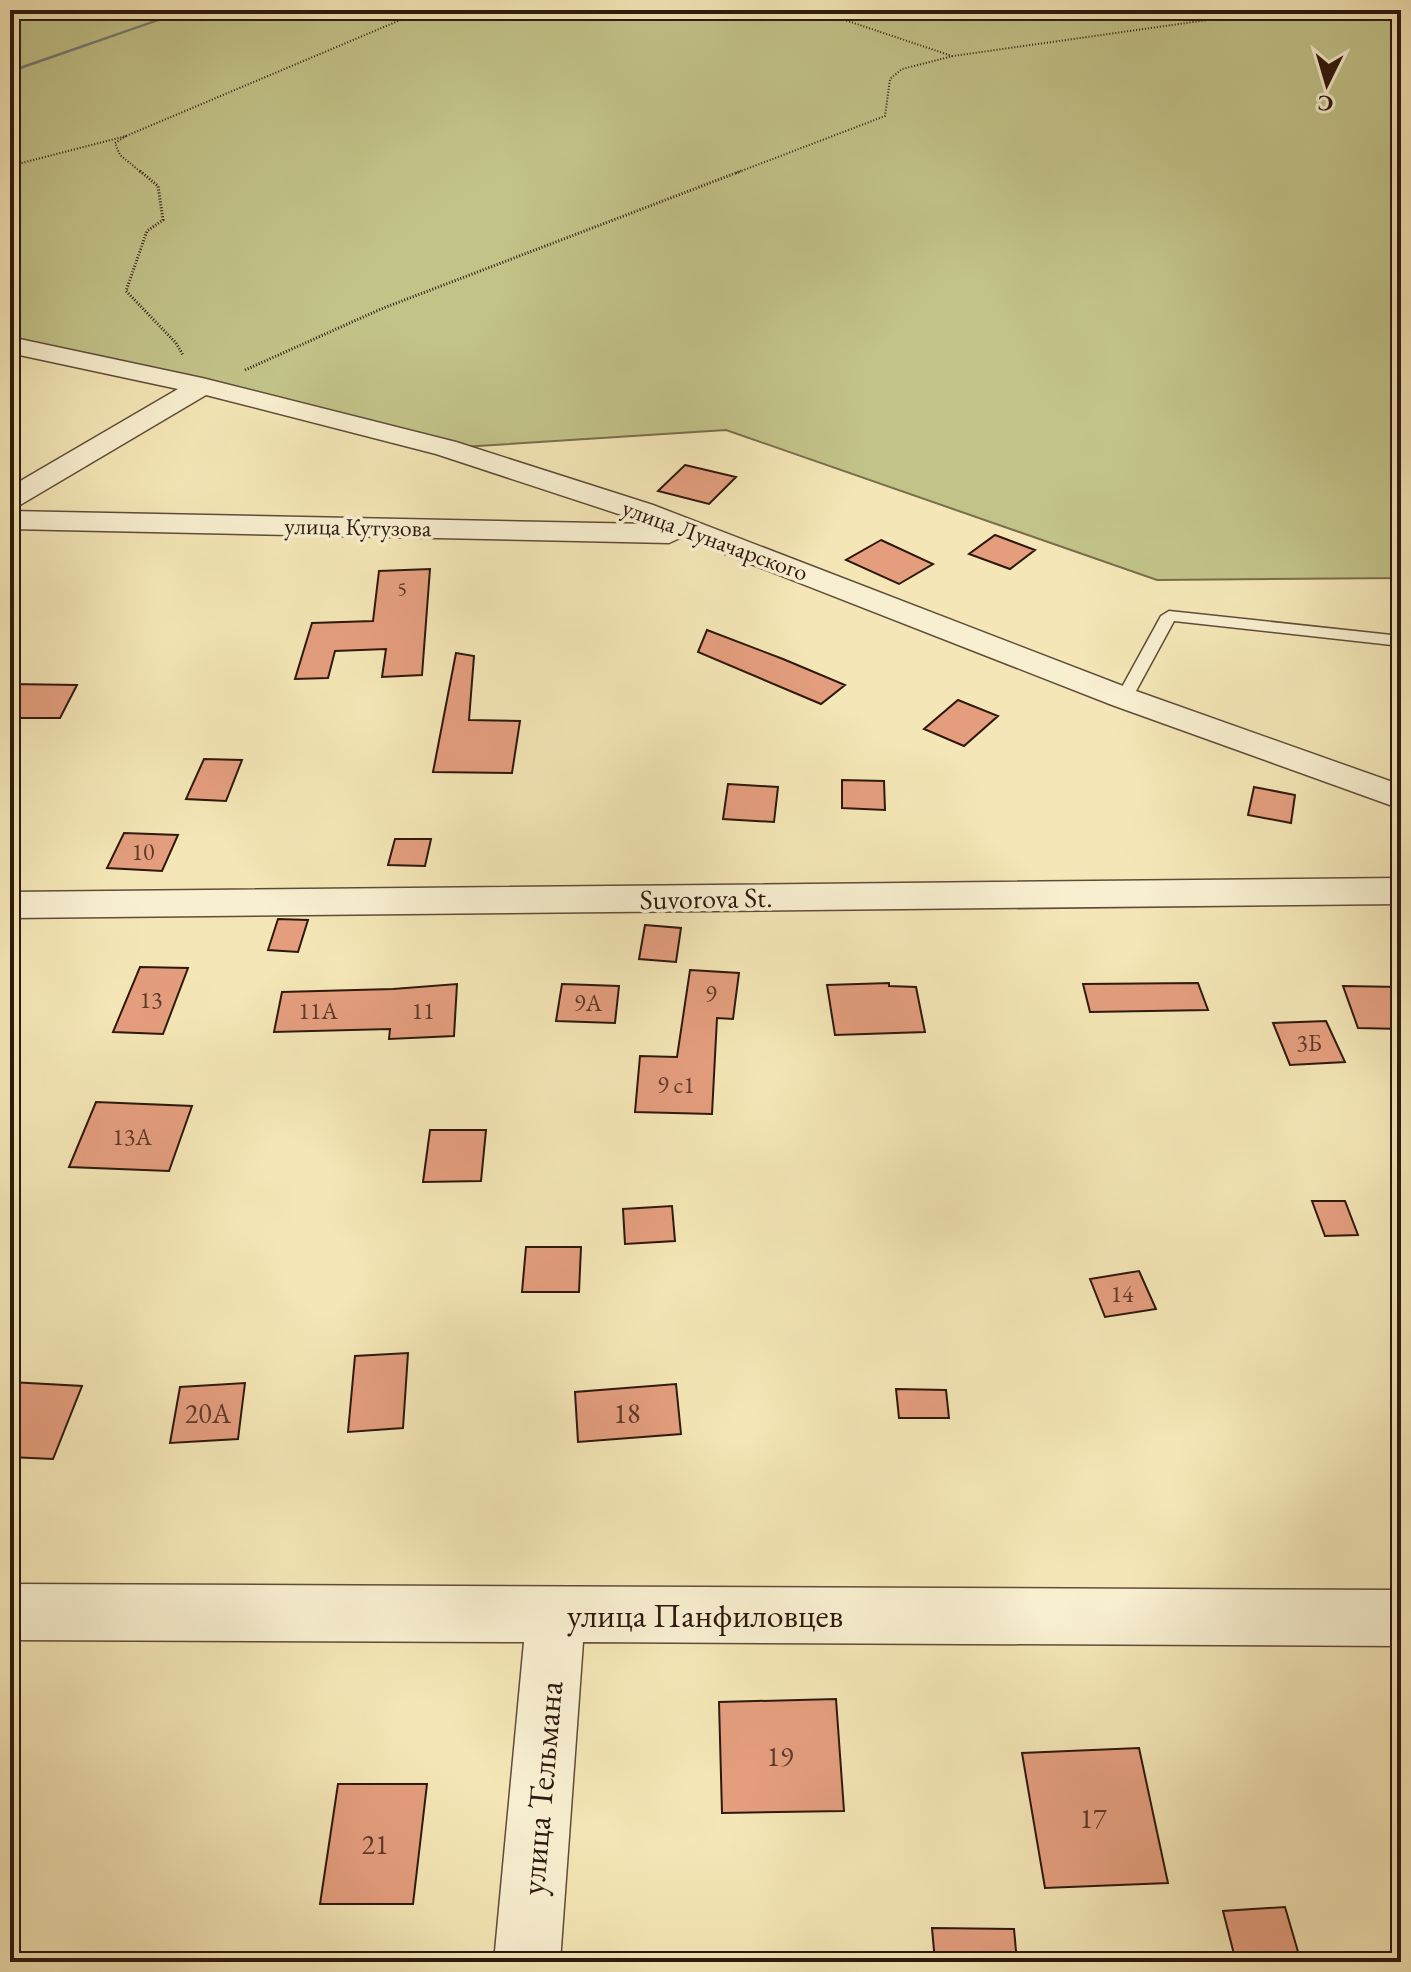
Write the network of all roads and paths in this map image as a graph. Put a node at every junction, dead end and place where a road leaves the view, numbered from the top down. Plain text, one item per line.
1 (424, 10) edge
2 (815, 10) edge
3 (1278, 10) edge
4 (953, 56) junction
5 (126, 136) junction
6 (10, 166) edge
7 (10, 345) edge
8 (202, 386) junction
9 (10, 499) edge
10 (10, 520) edge
11 (706, 534) junction
12 (1401, 641) edge
13 (1124, 698) junction
14 (1401, 798) edge
15 (1401, 891) edge
16 (10, 905) edge
17 (10, 1612) edge
18 (556, 1615) junction
19 (1401, 1618) edge
20 (527, 1962) edge

1 - 5 path
2 - 4 path
3 - 4 path
4 - 8 path
5 - 6 path
5 - 8 path
7 - 8 street, улица Луначарского
8 - 9 street
8 - 11 street, улица Луначарского
10 - 11 street, улица Кутузова
11 - 13 street, улица Луначарского
12 - 13 lane
13 - 14 street, улица Луначарского
15 - 16 street, Suvorova St.
17 - 18 street, улица Панфиловцев
18 - 19 street, улица Панфиловцев
18 - 20 street, улица Тельмана

